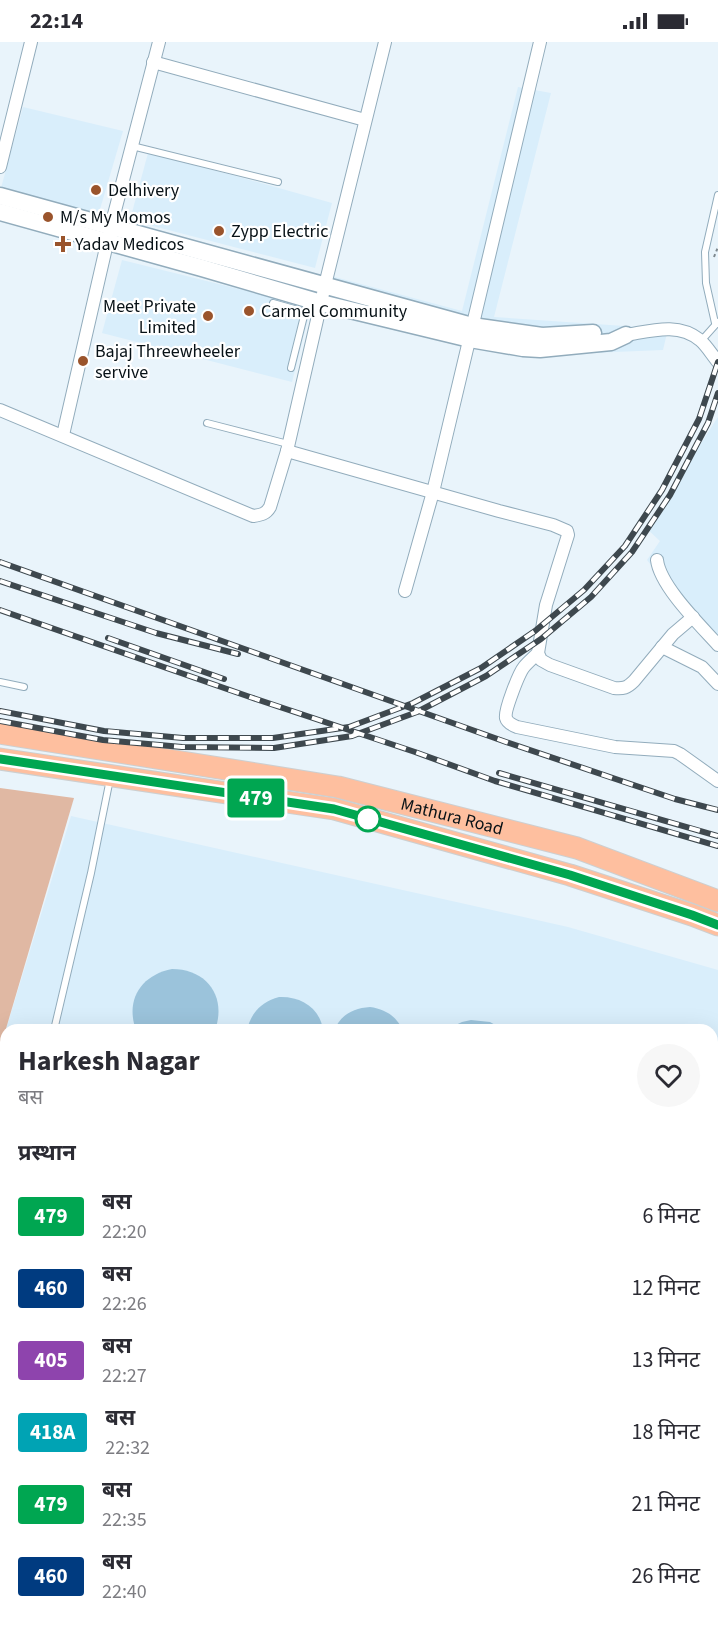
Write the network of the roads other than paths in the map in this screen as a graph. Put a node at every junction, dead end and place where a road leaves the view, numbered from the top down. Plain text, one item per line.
1 (31, 42) edge
2 (159, 42) edge
3 (385, 42) edge
4 (540, 42) edge
5 (153, 62) junction
6 (365, 120) junction
7 (132, 146) junction
8 (0, 167) edge
9 (278, 182) dead end
10 (718, 195) edge
11 (0, 196) edge
12 (0, 212) edge
13 (109, 234) junction
14 (325, 285) junction
15 (273, 303) dead end
16 (312, 305) junction
17 (717, 323) edge
18 (471, 332) junction
19 (626, 335) joint
20 (701, 341) junction
21 (718, 362) edge
22 (291, 368) dead end
23 (0, 410) edge
24 (207, 423) dead end
25 (63, 435) junction
26 (288, 447) junction
27 (433, 492) junction
28 (657, 560) dead end
29 (405, 591) dead end
30 (693, 617) junction
31 (718, 645) edge
32 (662, 647) junction
33 (538, 653) junction
34 (0, 682) edge
35 (718, 684) edge
36 (24, 687) dead end
37 (0, 734) edge
38 (0, 759) edge
39 (111, 776) junction
40 (718, 781) edge
41 (718, 901) edge
42 (718, 925) edge
43 (55, 1024) edge

1 - 8 street
2 - 5 street
3 - 6 street
4 - 18 street
5 - 6 street
5 - 7 street
6 - 14 street
7 - 9 lane
7 - 13 street
10 - 17 lane
11 - 13 street
12 - 13 street
13 - 14 street
13 - 16 street
13 - 25 street
14 - 16 street
14 - 18 street
15 - 16 lane
16 - 18 street
16 - 22 lane
16 - 26 street
17 - 20 lane
18 - 19 street
18 - 27 street
19 - 20 street
20 - 21 street
23 - 25 street
24 - 26 lane
25 - 26 street
26 - 27 street
27 - 29 street
27 - 33 street
28 - 30 street
30 - 31 street
30 - 32 street
32 - 33 street
32 - 35 street
33 - 40 street
34 - 36 lane
37 - 41 highway, Mathura Road
38 - 39 highway, Mathura Road
39 - 42 highway, Mathura Road
39 - 43 lane

